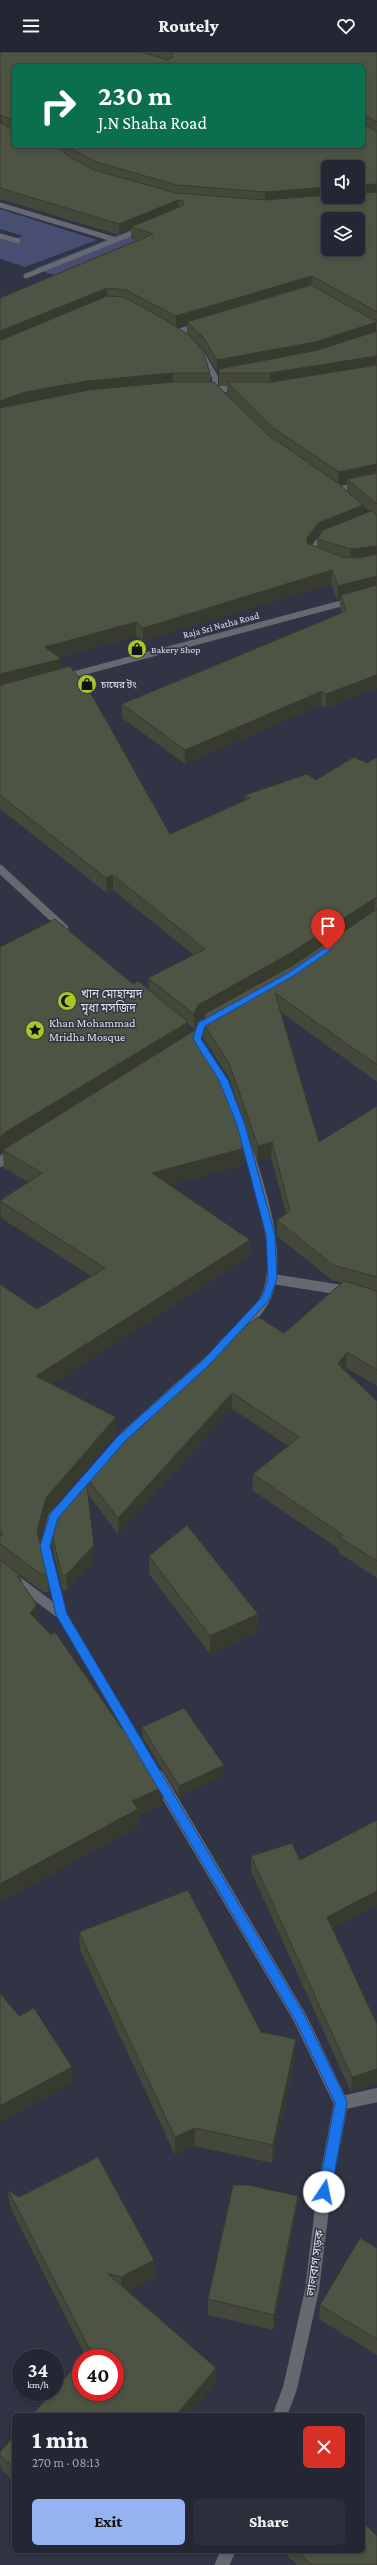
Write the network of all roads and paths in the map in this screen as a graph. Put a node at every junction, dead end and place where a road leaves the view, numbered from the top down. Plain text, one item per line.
1 (0, 205) edge
2 (151, 226) edge
3 (0, 236) edge
4 (116, 240) junction
5 (18, 241) dead end
6 (26, 276) dead end
7 (207, 323) edge
8 (171, 328) edge
9 (177, 332) junction
10 (184, 336) edge
11 (196, 345) edge
12 (223, 376) edge
13 (215, 377) junction
14 (201, 389) edge
15 (215, 389) junction
16 (247, 389) edge
17 (220, 394) edge
18 (377, 481) edge
19 (330, 486) edge
20 (336, 490) junction
21 (342, 495) edge
22 (334, 534) edge
23 (324, 560) edge
24 (377, 594) edge
25 (54, 680) edge
26 (0, 869) edge
27 (75, 939) edge
28 (222, 1013) edge
29 (185, 1029) edge
30 (197, 1039) junction
31 (184, 1047) edge
32 (205, 1051) edge
33 (228, 1093) edge
34 (25, 1145) edge
35 (0, 1162) edge
36 (273, 1279) junction
37 (362, 1296) edge
38 (216, 1352) edge
39 (200, 1368) edge
40 (117, 1444) edge
41 (73, 1495) edge
42 (0, 1568) edge
43 (62, 1615) junction
44 (142, 1752) edge
45 (150, 1765) edge
46 (377, 2095) edge
47 (341, 2103) junction
48 (281, 2413) edge
49 (227, 2553) edge
50 (222, 2565) edge

1 - 4 street
2 - 4 street
3 - 5 street
4 - 6 street
7 - 9 street
8 - 9 street
9 - 10 street
11 - 13 street
12 - 13 street
13 - 15 street
14 - 15 street
15 - 16 street
15 - 17 street
18 - 20 street
19 - 20 street
20 - 21 street
22 - 23 street
24 - 25 street, Raja Sri Natha Road
26 - 27 street
28 - 30 street
29 - 30 street
30 - 31 street
30 - 32 street
33 - 36 street
34 - 35 street
36 - 37 street
36 - 38 street
39 - 40 street
41 - 43 street
42 - 43 street
43 - 44 street
45 - 47 street
46 - 47 street
47 - 48 street, লালবাগ সড়ক
49 - 50 street

